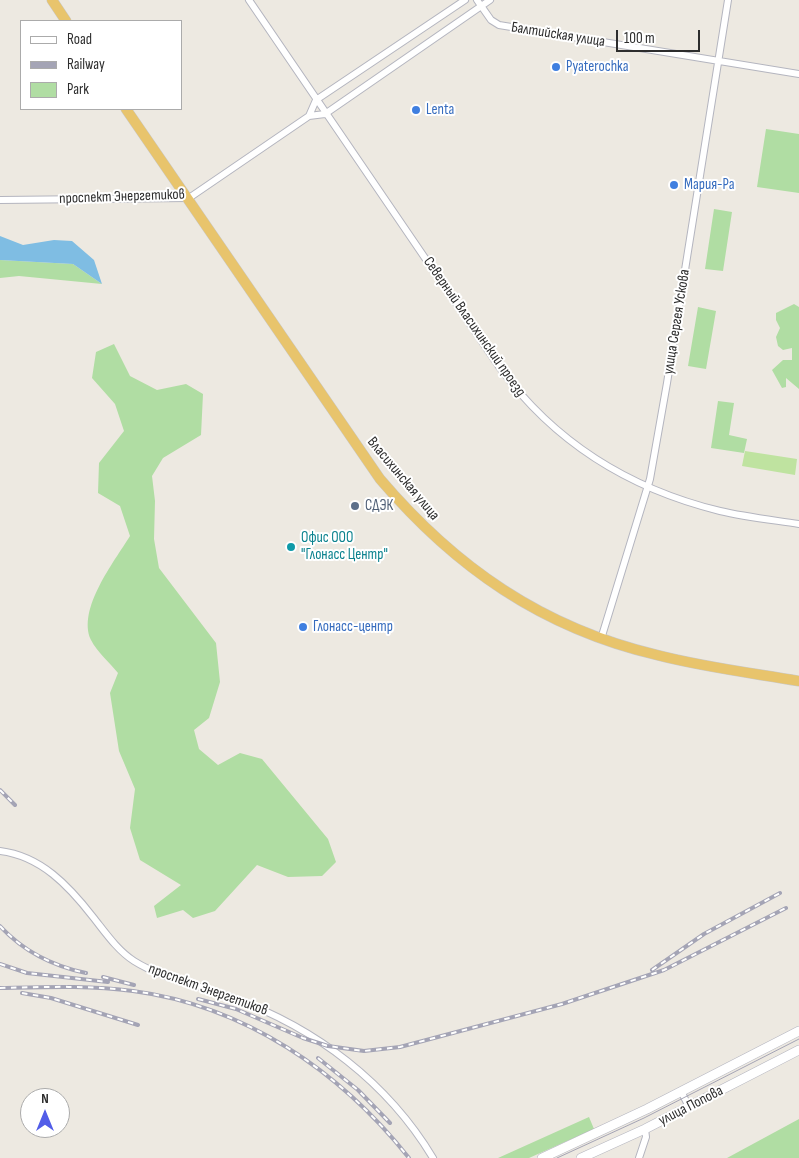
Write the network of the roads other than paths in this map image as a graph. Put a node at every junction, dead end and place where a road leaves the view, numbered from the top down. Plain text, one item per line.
1 (52, 0) edge
2 (249, 0) edge
3 (465, 0) edge
4 (477, 0) edge
5 (490, 0) edge
6 (728, 0) edge
7 (481, 6) junction
8 (65, 20) edge
9 (718, 61) junction
10 (799, 74) edge
11 (316, 100) junction
12 (127, 110) edge
13 (325, 114) junction
14 (309, 116) junction
15 (188, 198) junction
16 (0, 200) edge
17 (648, 487) junction
18 (799, 524) edge
19 (601, 639) junction
20 (799, 681) edge
21 (0, 851) edge
22 (799, 1032) edge
23 (799, 1050) edge
24 (681, 1091) junction
25 (689, 1106) junction
26 (645, 1129) junction
27 (434, 1158) edge
28 (542, 1158) edge
29 (581, 1158) edge
30 (639, 1158) edge

1 - 8 highway
2 - 11 street, Северный Власихинский проезд
3 - 11 street
4 - 7 street, Балтийская улица
5 - 7 street
6 - 9 street, улица Сергея Ускова
7 - 9 street, Балтийская улица
7 - 13 street
9 - 10 street, Балтийская улица
9 - 17 street, улица Сергея Ускова
11 - 13 street, Северный Власихинский проезд
11 - 14 street
12 - 15 highway, Власихинская улица
13 - 14 street
13 - 17 street, Северный Власихинский проезд
14 - 15 street, проспект Энергетиков
15 - 16 street, проспект Энергетиков
15 - 19 highway, Власихинская улица
17 - 18 street, Северный Власихинский проезд
17 - 19 street, улица Сергея Ускова
19 - 20 highway, Власихинская улица
21 - 27 street, проспект Энергетиков
22 - 24 main road
23 - 25 main road, улица Попова
24 - 25 street
24 - 28 main road
25 - 26 main road, улица Попова
26 - 29 main road, улица Попова
26 - 30 street

